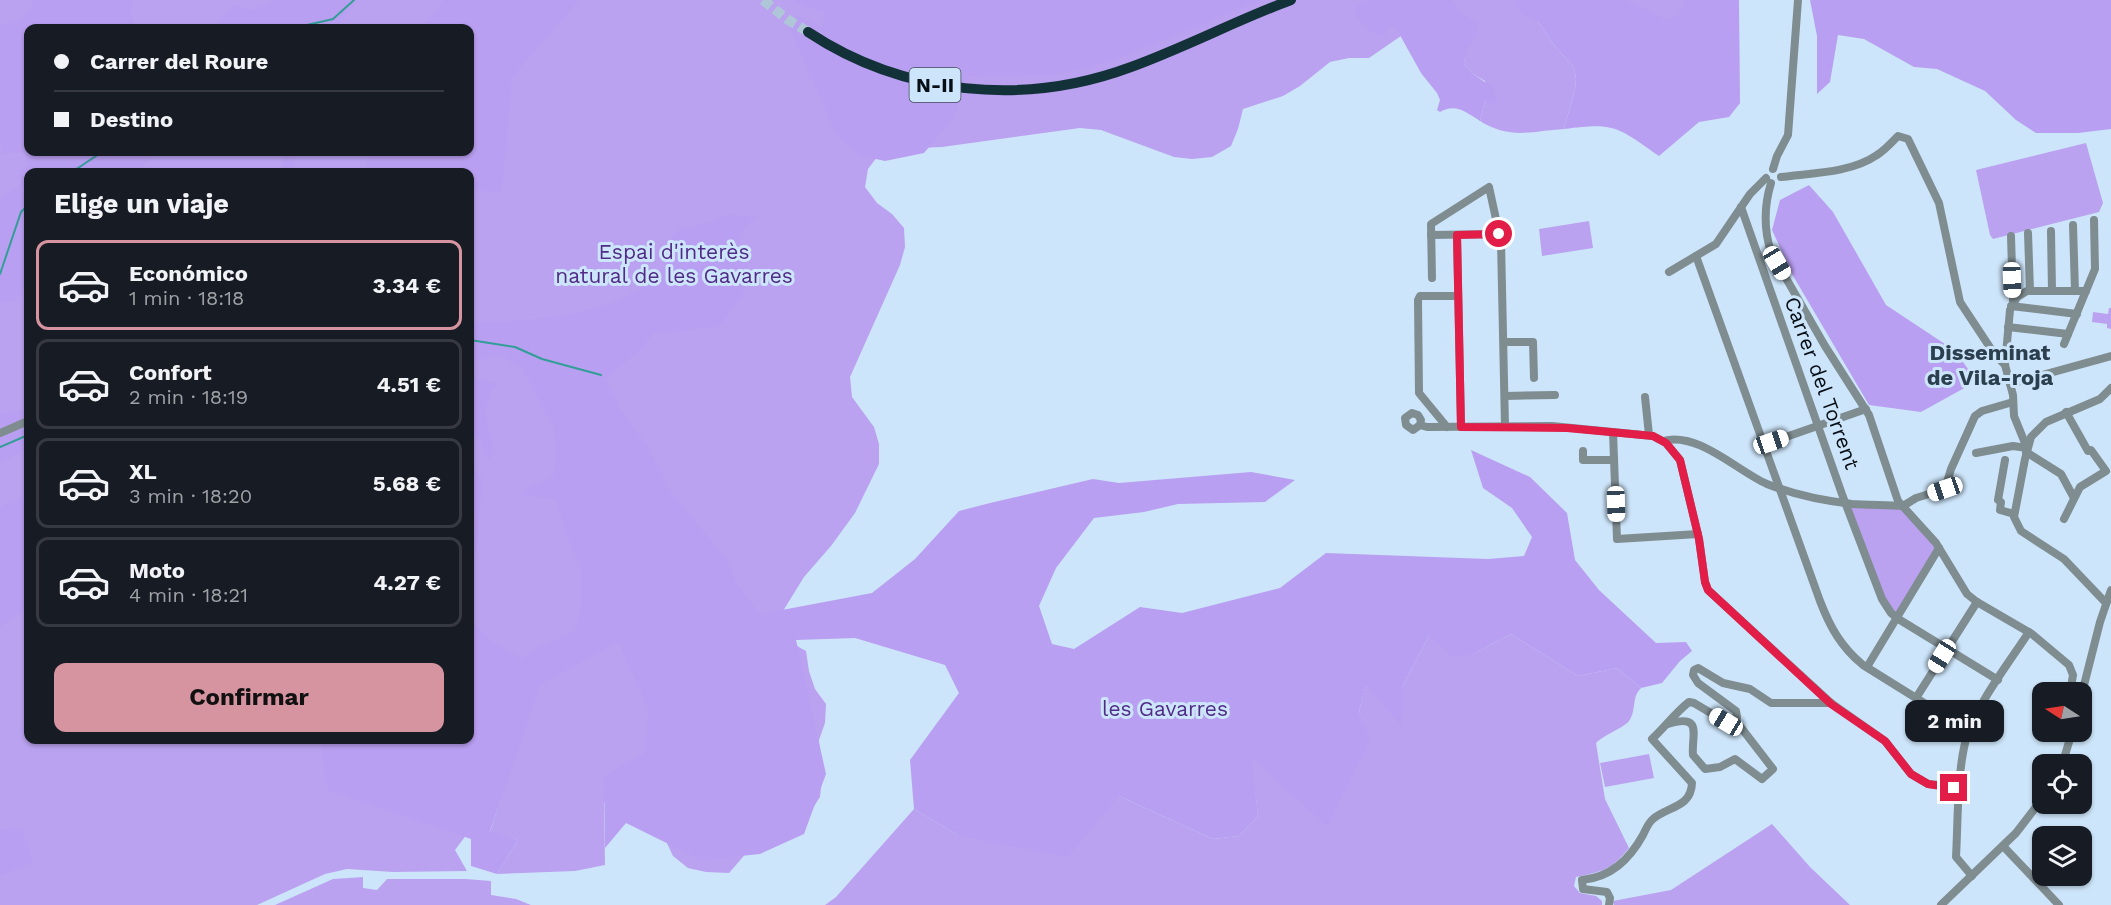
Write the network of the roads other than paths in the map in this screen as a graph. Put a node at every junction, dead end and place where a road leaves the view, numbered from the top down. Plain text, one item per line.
1 (1291, 0) edge
2 (1798, 0) edge
3 (808, 32) tunnel mouth
4 (1773, 169) junction
5 (1781, 177) junction
6 (1768, 181) junction
7 (1741, 207) junction
8 (2094, 220) dead end
9 (2073, 225) dead end
10 (2051, 231) dead end
11 (2028, 233) dead end
12 (1499, 234) junction
13 (1457, 235) junction
14 (1431, 236) junction
15 (2011, 236) dead end
16 (1696, 256) junction
17 (1668, 272) dead end
18 (1432, 278) dead end
19 (2030, 291) junction
20 (2052, 291) junction
21 (2075, 291) junction
22 (2086, 291) junction
23 (1458, 296) junction
24 (2012, 304) junction
25 (2077, 314) junction
26 (2008, 327) junction
27 (2068, 334) junction
28 (1504, 342) junction
29 (2064, 344) dead end
30 (2111, 356) edge
31 (2005, 365) junction
32 (1534, 378) dead end
33 (2010, 384) junction
34 (2111, 388) edge
35 (1555, 395) dead end
36 (1505, 396) junction
37 (1645, 398) dead end
38 (2013, 402) junction
39 (1866, 409) junction
40 (2066, 412) junction
41 (24, 423) edge
42 (1420, 425) dead end
43 (1505, 426) junction
44 (1818, 426) junction
45 (1447, 427) junction
46 (1461, 427) junction
47 (1613, 432) junction
48 (0, 433) edge
49 (1649, 435) junction
50 (1663, 441) junction
51 (1763, 445) junction
52 (2028, 447) junction
53 (1583, 451) dead end
54 (1976, 453) dead end
55 (1614, 460) junction
56 (2005, 460) dead end
57 (1778, 487) junction
58 (2074, 498) junction
59 (1847, 503) junction
60 (1903, 506) junction
61 (2014, 514) junction
62 (2064, 519) dead end
63 (1698, 534) junction
64 (1939, 548) junction
65 (2111, 590) edge
66 (1977, 602) junction
67 (2106, 603) junction
68 (1898, 618) junction
69 (2032, 634) junction
70 (1947, 649) junction
71 (1867, 667) junction
72 (1998, 680) junction
73 (2072, 682) edge
74 (2085, 682) edge
75 (1916, 698) junction
76 (1831, 704) junction
77 (1736, 721) junction
78 (1668, 724) junction
79 (1969, 731) junction
80 (1960, 787) junction
81 (2032, 814) edge
82 (2003, 846) junction
83 (1972, 876) junction
84 (1609, 905) edge
85 (1941, 905) edge
86 (2059, 905) edge

1 - 3 highway, N-II
2 - 4 street
4 - 5 street
4 - 6 street
5 - 6 street
5 - 31 street
6 - 7 street
6 - 39 street
7 - 16 street
7 - 44 street, Carrer del Torrent
8 - 22 street
9 - 21 street
10 - 20 street
11 - 19 street
12 - 13 street
12 - 14 street
12 - 28 street
13 - 14 street
13 - 23 street
14 - 18 street
15 - 24 street
16 - 17 street
16 - 51 street
19 - 20 street
19 - 24 street
20 - 21 street
21 - 22 street
22 - 25 street
23 - 45 street
23 - 46 street
24 - 25 street
24 - 26 street
25 - 27 street
26 - 27 street
26 - 31 street
27 - 29 street
28 - 32 street
28 - 36 street
30 - 33 street
31 - 33 street
33 - 38 street
34 - 40 street
35 - 36 street
36 - 43 street
37 - 49 street
38 - 52 street
38 - 60 street
39 - 44 street
39 - 60 street
40 - 52 street
40 - 58 street
41 - 48 street
42 - 45 street
43 - 46 street
43 - 47 street
44 - 51 street
44 - 59 street, Carrer del Torrent
45 - 46 street
47 - 49 street
47 - 55 street
49 - 50 street
50 - 57 street
50 - 63 street
51 - 57 street
52 - 54 street
52 - 58 street
52 - 61 street
53 - 55 street
55 - 63 street
56 - 61 street
57 - 59 street
57 - 71 street
58 - 62 street
59 - 60 street
59 - 68 street, Carrer del Torrent
60 - 64 street
61 - 67 street
63 - 76 street
64 - 66 street
64 - 68 street
65 - 67 street
66 - 69 street
66 - 70 street
67 - 74 street
68 - 70 street, Carrer del Torrent
68 - 71 street
69 - 72 street
69 - 73 street
70 - 72 street, Carrer del Torrent
70 - 75 street
71 - 75 street
72 - 79 street
75 - 79 street
76 - 77 street
76 - 80 street
77 - 78 street
77 - 78 street
78 - 84 street
79 - 80 street
80 - 83 street
81 - 82 street
82 - 83 street
82 - 86 street
83 - 85 street

